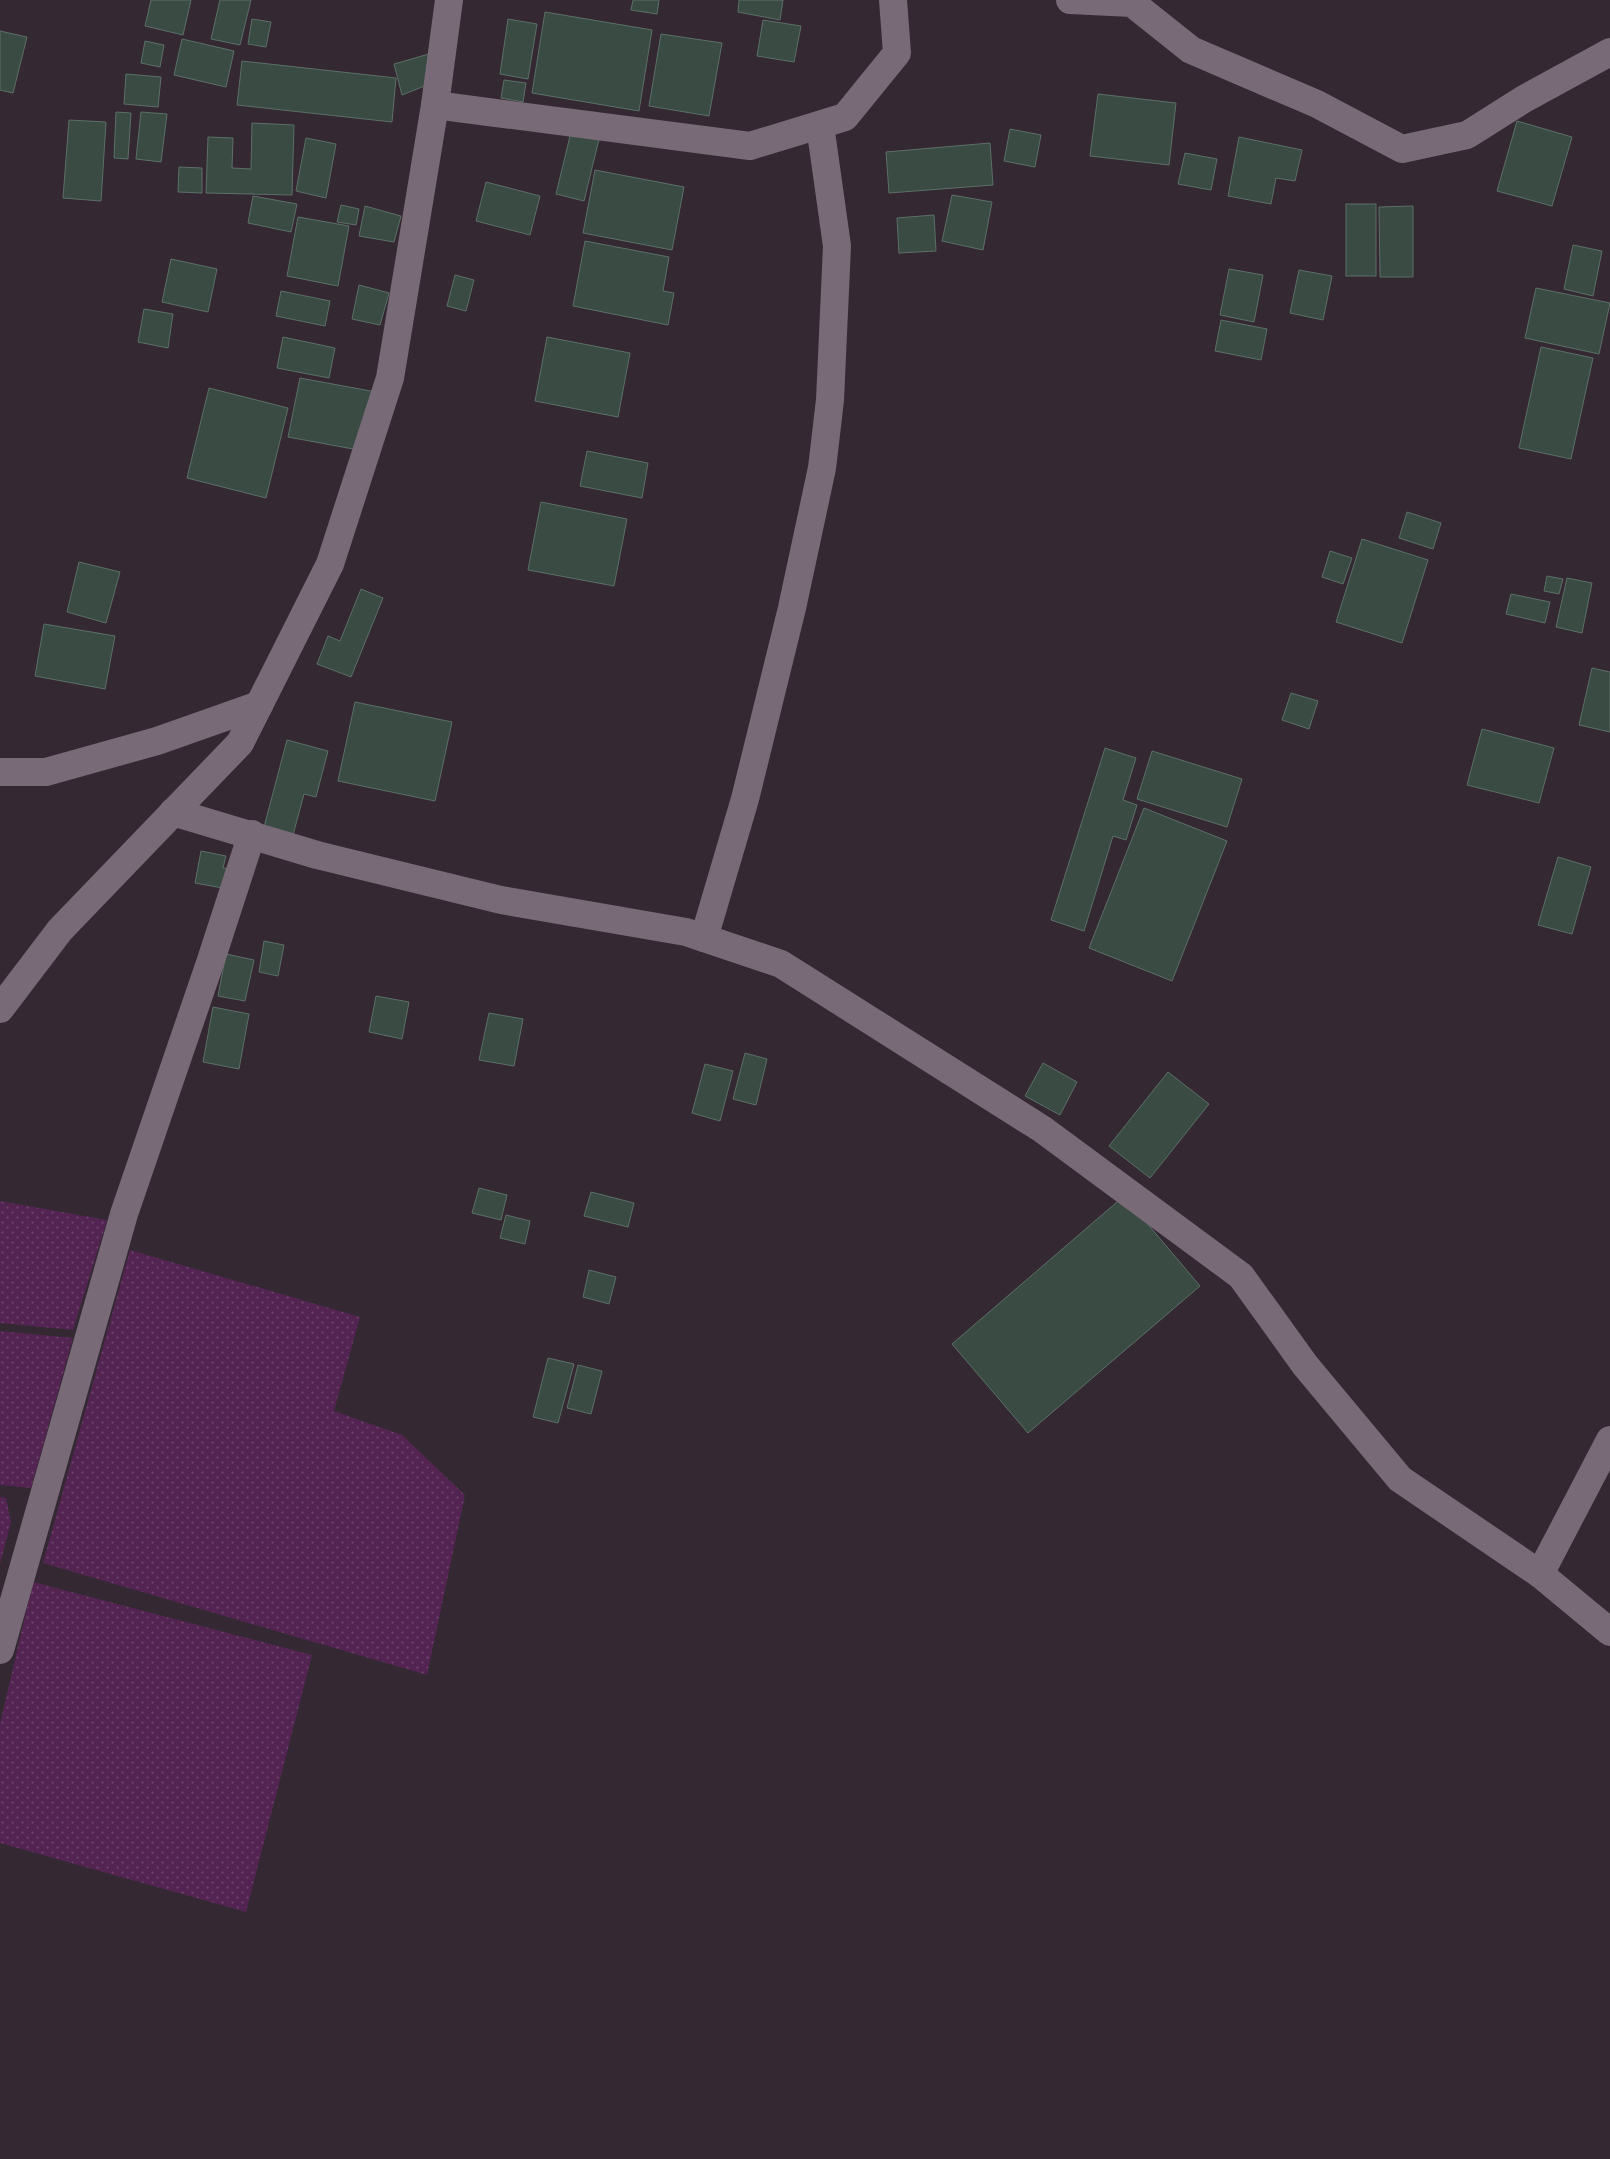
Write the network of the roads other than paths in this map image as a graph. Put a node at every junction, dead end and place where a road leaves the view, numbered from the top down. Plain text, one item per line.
1 (449, 0) edge
2 (894, 0) edge
3 (1070, 0) edge
4 (1610, 52) edge
5 (435, 105) junction
6 (820, 124) junction
7 (259, 705) junction
8 (0, 772) edge
9 (173, 812) junction
10 (252, 834) junction
11 (704, 938) junction
12 (0, 1008) edge
13 (1610, 1440) edge
14 (1540, 1574) junction
15 (1610, 1632) edge
16 (0, 1650) edge

1 - 5 street
2 - 6 street
3 - 4 street
5 - 6 street
5 - 7 street
6 - 11 street
7 - 8 street
7 - 9 street
9 - 10 street
9 - 12 street
10 - 11 street
10 - 16 street
11 - 14 street
13 - 14 street
14 - 15 street

